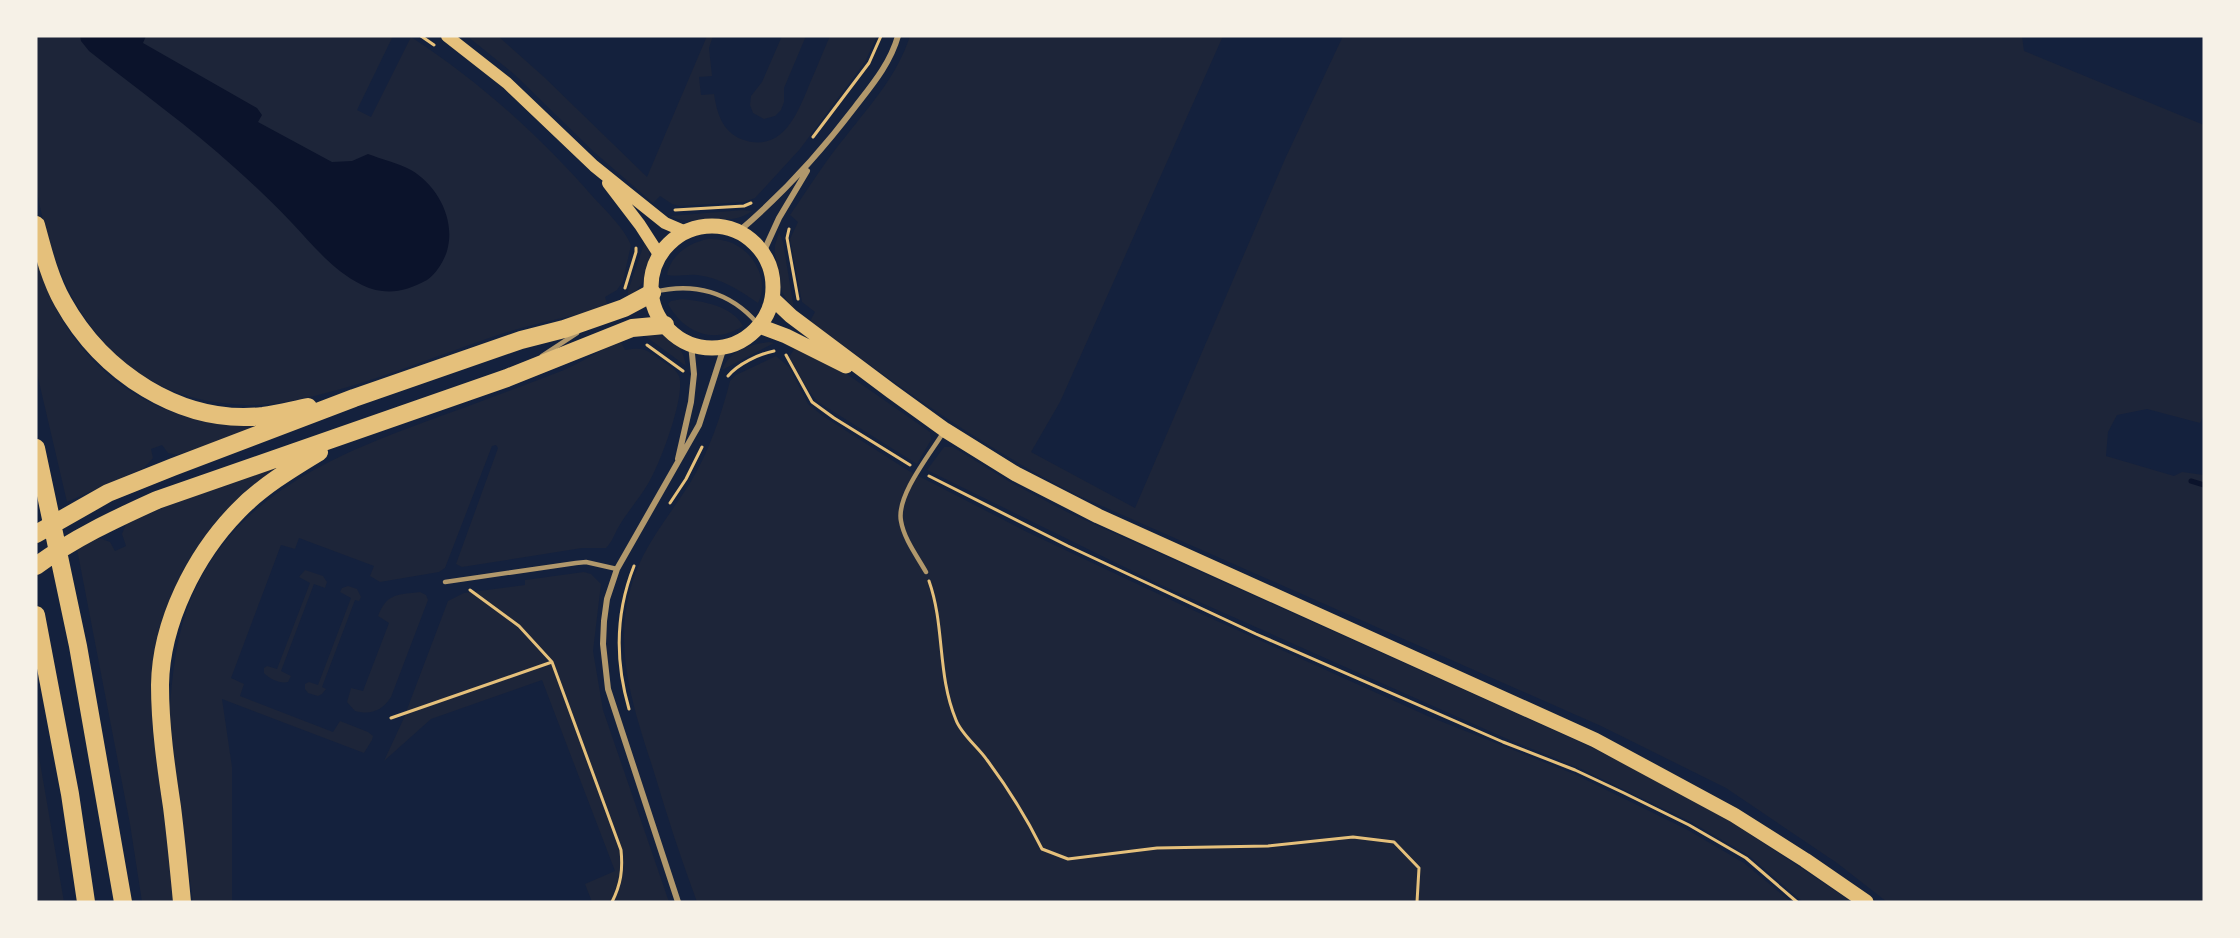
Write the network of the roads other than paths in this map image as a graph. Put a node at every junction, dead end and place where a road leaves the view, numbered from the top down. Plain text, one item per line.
1 (447, 36) edge
2 (898, 36) edge
3 (812, 163) junction
4 (594, 166) junction
5 (36, 225) edge
6 (686, 232) junction
7 (738, 232) junction
8 (763, 253) junction
9 (660, 256) junction
10 (652, 293) junction
11 (772, 298) junction
12 (616, 310) junction
13 (665, 325) junction
14 (759, 326) junction
15 (691, 344) junction
16 (724, 346) junction
17 (507, 378) junction
18 (891, 391) junction
19 (354, 398) junction
20 (945, 430) junction
21 (346, 435) junction
22 (36, 448) edge
23 (675, 468) junction
24 (36, 534) edge
25 (36, 566) edge
26 (617, 569) junction
27 (926, 572) road end
28 (445, 582) dead end
29 (36, 615) edge
30 (87, 902) edge
31 (123, 902) edge
32 (182, 902) edge
33 (678, 902) edge
34 (1866, 902) edge

1 - 4 main road
2 - 3 street
3 - 7 street
3 - 8 street
4 - 6 main road
4 - 9 main road
5 - 19 highway
6 - 7 main road
6 - 9 main road
7 - 8 main road
8 - 11 main road
9 - 10 main road
10 - 12 highway
10 - 13 main road
10 - 14 lane
11 - 14 main road
11 - 18 main road
12 - 17 lane
12 - 19 highway
13 - 15 main road
13 - 17 highway
14 - 16 main road
14 - 18 main road
15 - 16 main road
15 - 23 street
16 - 23 street
17 - 21 highway
18 - 20 main road
19 - 24 highway
20 - 27 lane
20 - 34 main road
21 - 25 highway
21 - 32 highway
22 - 31 highway
23 - 26 street
26 - 28 lane
26 - 33 street
29 - 30 highway

